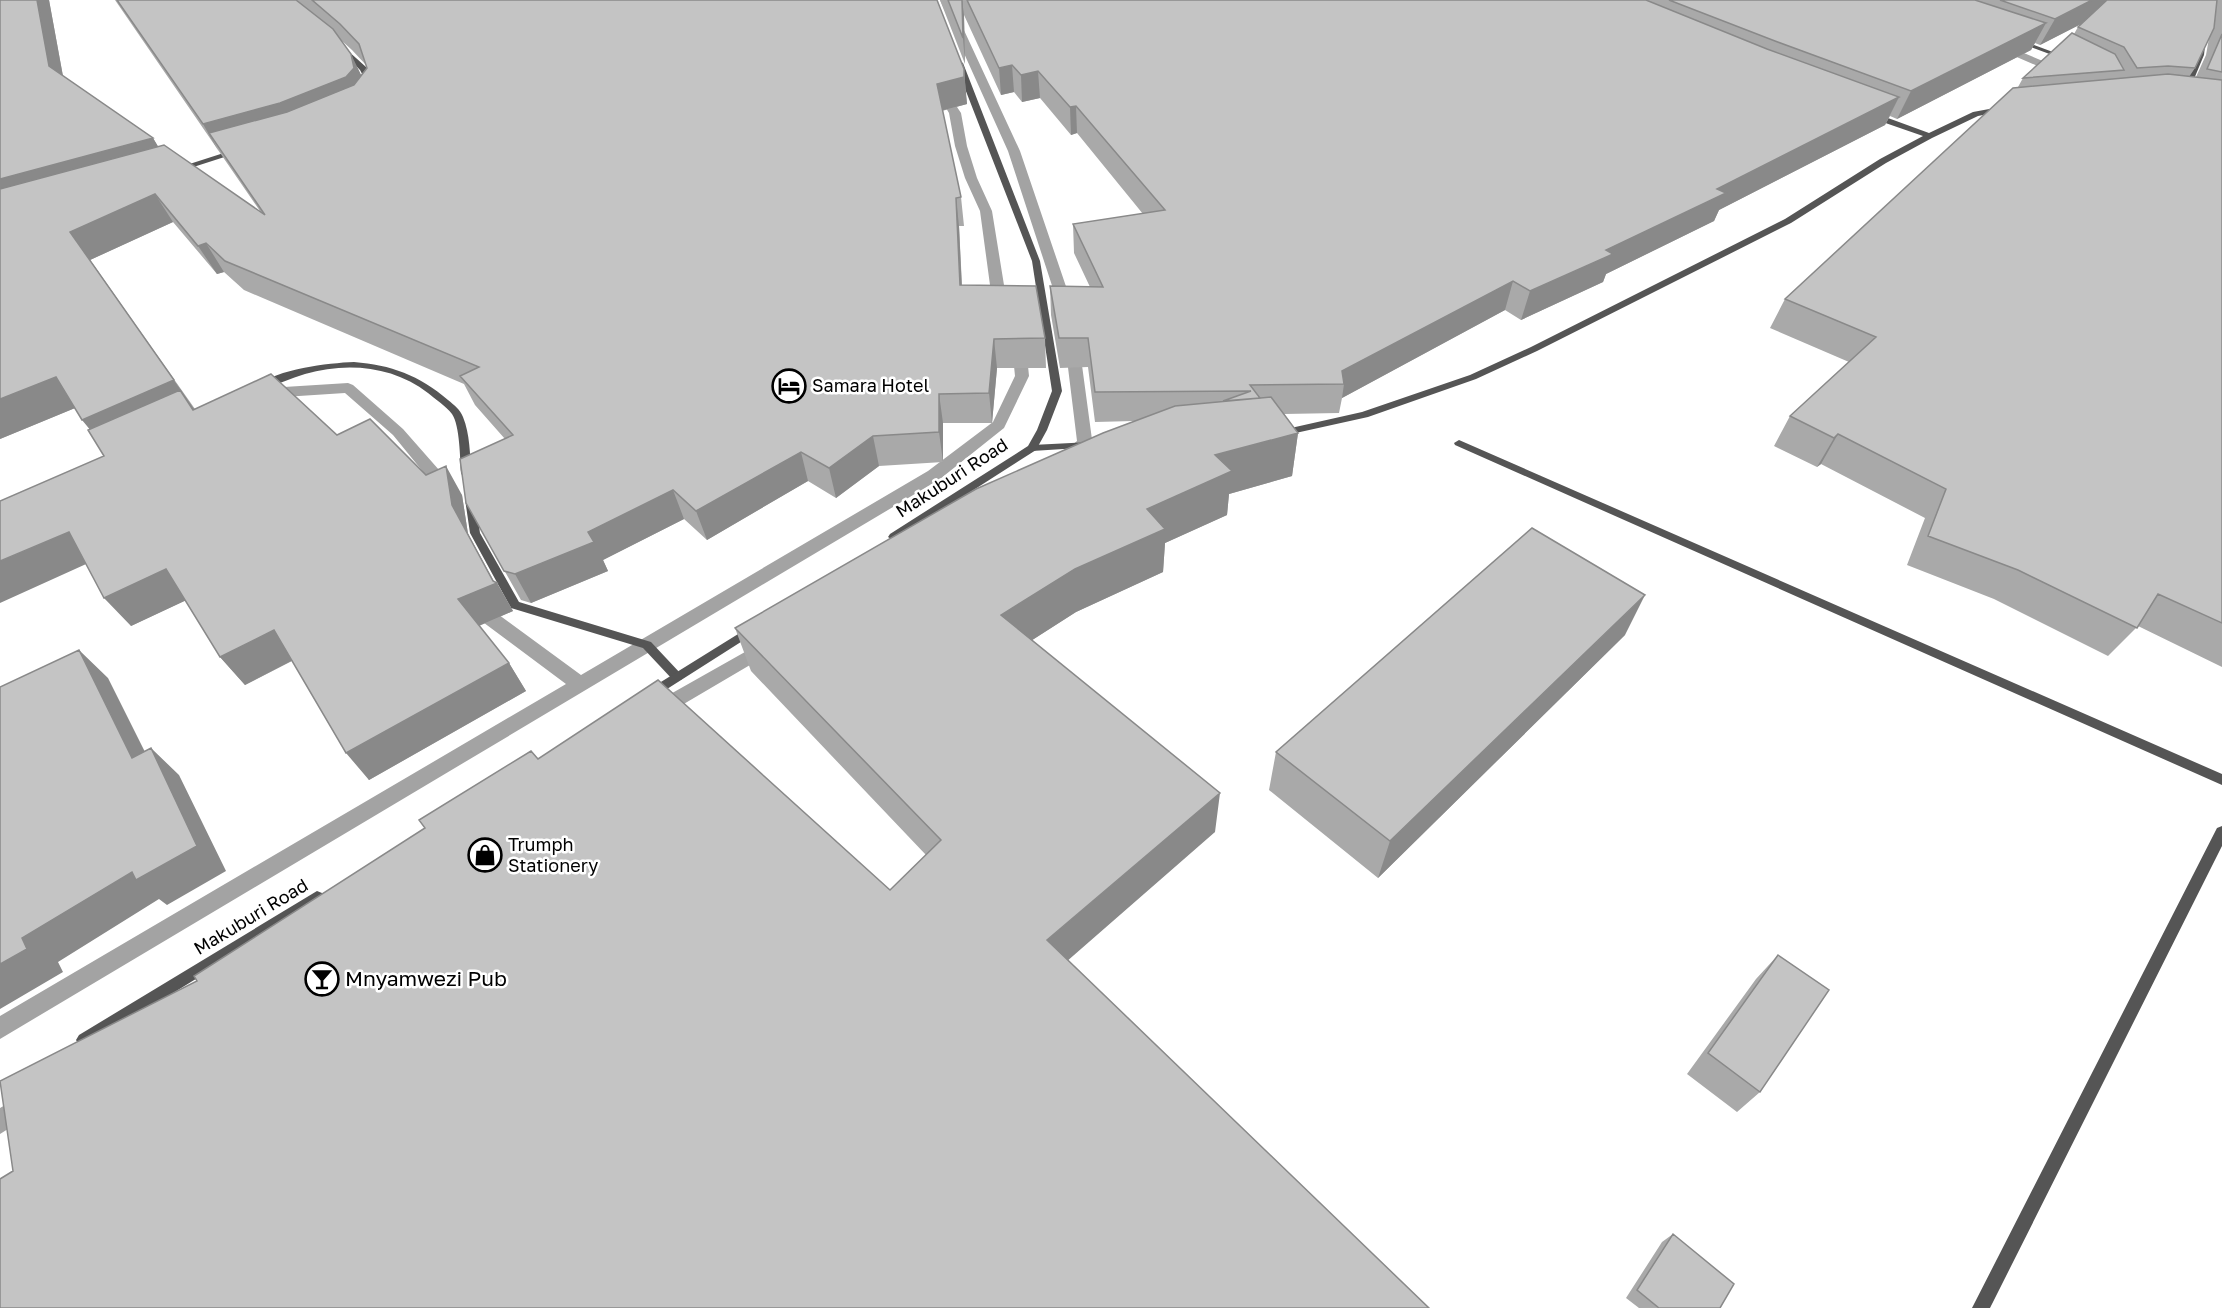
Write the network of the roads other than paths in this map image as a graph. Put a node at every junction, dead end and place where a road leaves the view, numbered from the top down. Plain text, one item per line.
1 (2203, 34) edge
2 (2015, 40) edge
3 (340, 46) edge
4 (955, 52) edge
5 (2075, 62) edge
6 (373, 95) edge
7 (2192, 100) edge
8 (2015, 108) edge
9 (1869, 113) edge
10 (1929, 136) junction
11 (242, 151) edge
12 (174, 170) edge
13 (254, 390) edge
14 (1274, 434) edge
15 (1459, 443) dead end
16 (1103, 445) edge
17 (1032, 448) junction
18 (887, 542) edge
19 (757, 626) edge
20 (677, 677) junction
21 (637, 702) edge
22 (2222, 780) edge
23 (2222, 832) edge
24 (323, 894) edge
25 (71, 1048) edge
26 (1981, 1308) edge

1 - 7 street
2 - 5 street
3 - 6 street
4 - 17 street, Makuburi Road
8 - 10 street
9 - 10 street
10 - 14 street
11 - 12 street
13 - 20 street
15 - 22 street
16 - 17 street
17 - 18 street, Makuburi Road
19 - 20 street
20 - 21 street
23 - 26 street
24 - 25 street, Makuburi Road

